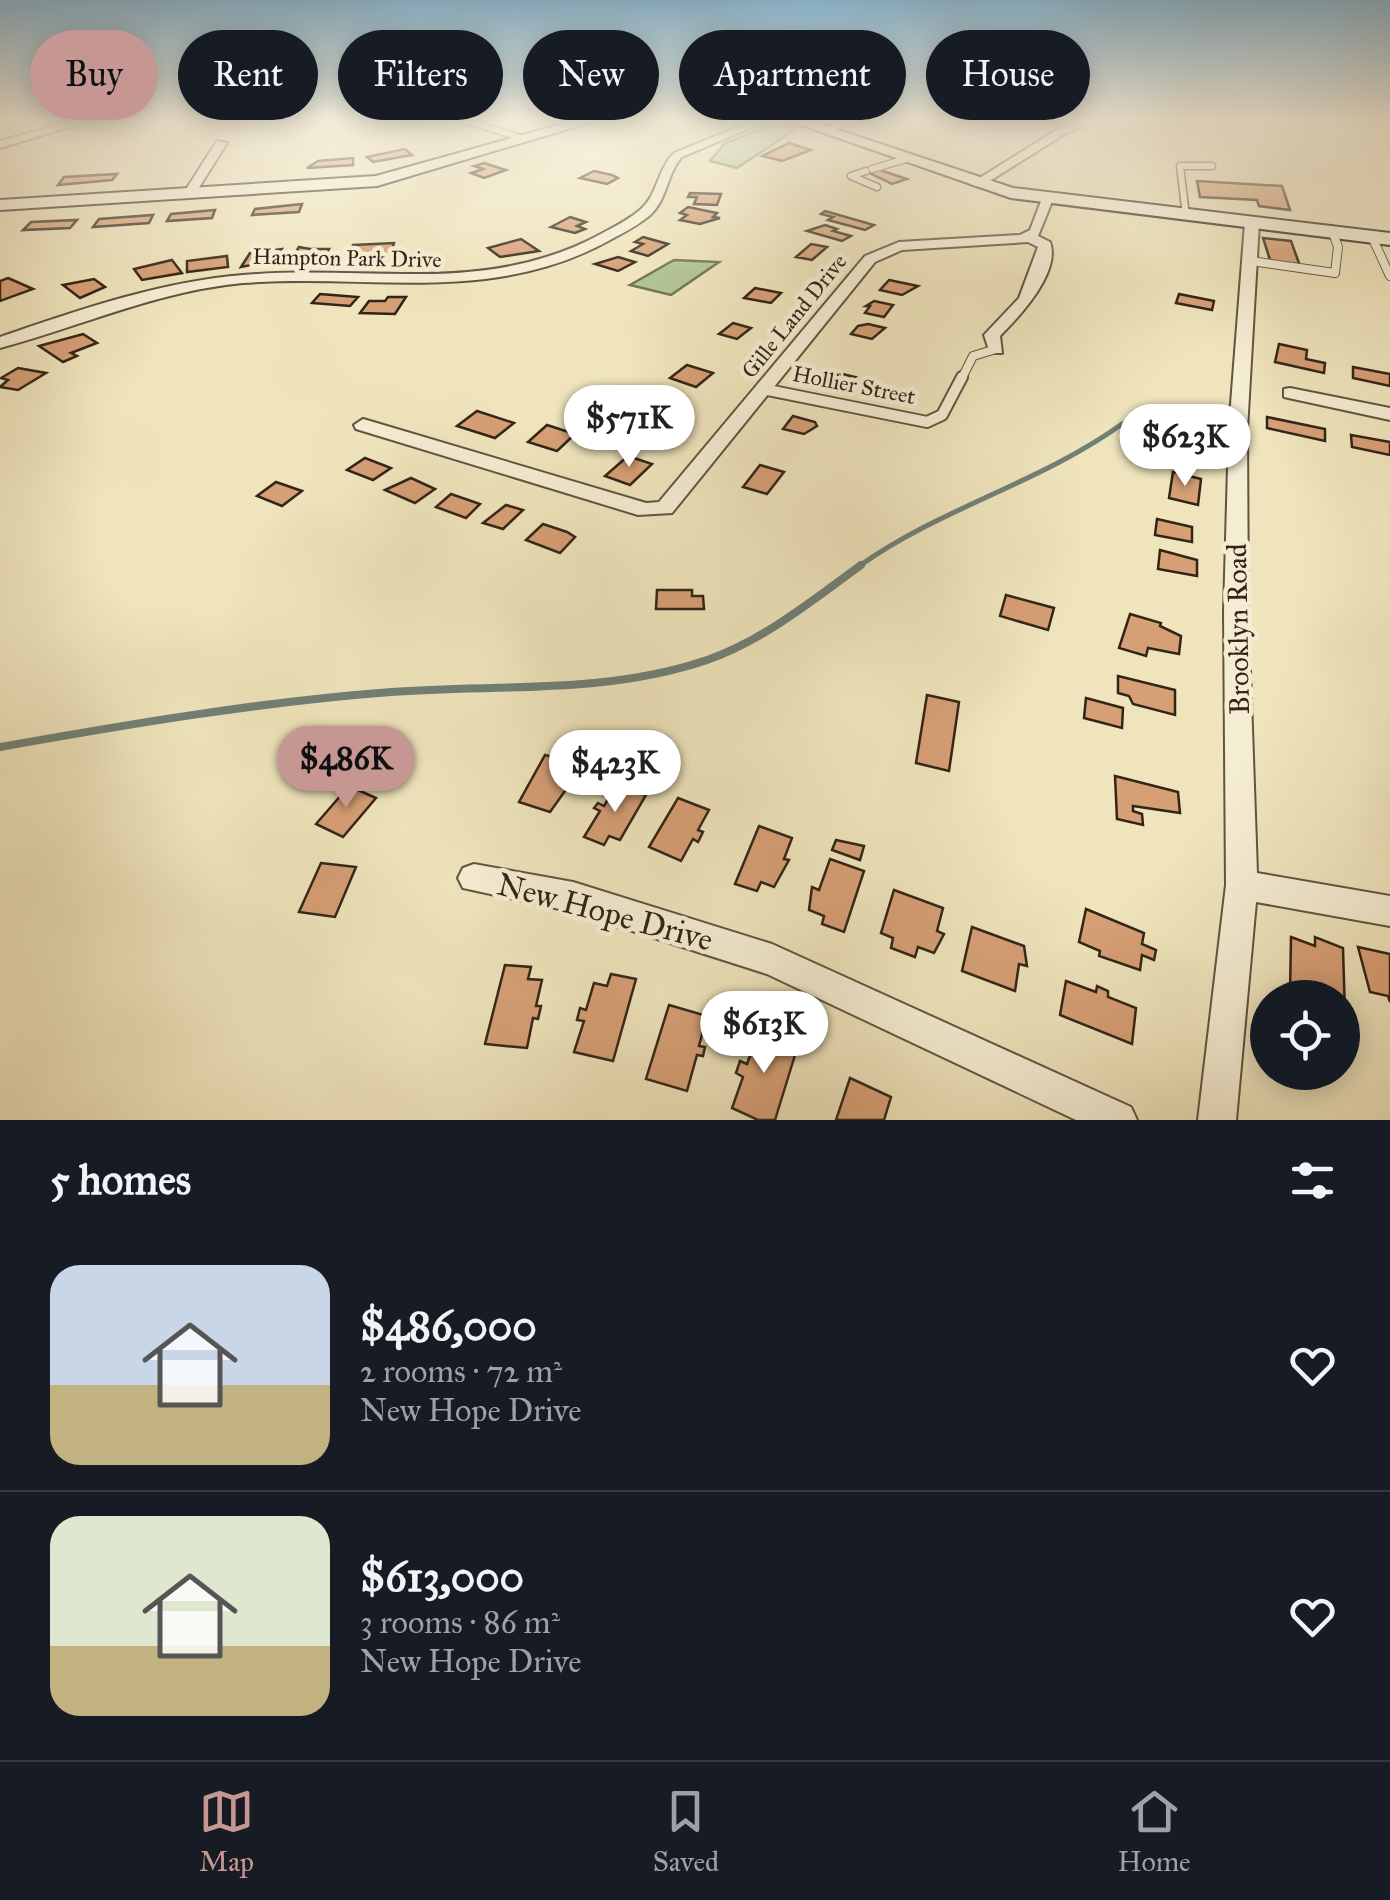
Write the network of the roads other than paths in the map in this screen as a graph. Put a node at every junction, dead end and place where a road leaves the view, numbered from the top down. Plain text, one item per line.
1 (202, 172) edge
2 (408, 172) edge
3 (666, 172) edge
4 (862, 172) edge
5 (943, 172) edge
6 (995, 172) edge
7 (1181, 172) edge
8 (976, 184) junction
9 (877, 186) dead end
10 (189, 194) junction
11 (1047, 200) junction
12 (0, 204) edge
13 (1186, 216) junction
14 (1252, 223) junction
15 (1333, 232) junction
16 (1029, 237) junction
17 (1381, 238) edge
18 (1252, 261) junction
19 (1390, 276) edge
20 (0, 343) edge
21 (996, 349) joint
22 (763, 390) junction
23 (1290, 393) dead end
24 (1390, 414) edge
25 (363, 424) dead end
26 (474, 878) dead end
27 (1242, 885) junction
28 (1390, 911) edge
29 (1118, 1120) edge
30 (1217, 1120) edge

1 - 10 street
2 - 10 street
3 - 20 street, Hampton Park Drive
4 - 9 lane
5 - 8 street
6 - 8 street
7 - 13 lane
8 - 11 street
10 - 12 street
11 - 13 street
11 - 16 street
13 - 14 street
14 - 15 street
14 - 18 street, Brooklyn Road
15 - 17 street
15 - 18 lane
16 - 21 street, Hollier Street
16 - 22 street, Gille Land Drive
17 - 19 lane
18 - 27 street, Brooklyn Road
21 - 22 lane, Hollier Street
22 - 25 street, Gille Land Drive
23 - 24 street
26 - 29 street, New Hope Drive
27 - 28 street
27 - 30 street, Brooklyn Road

